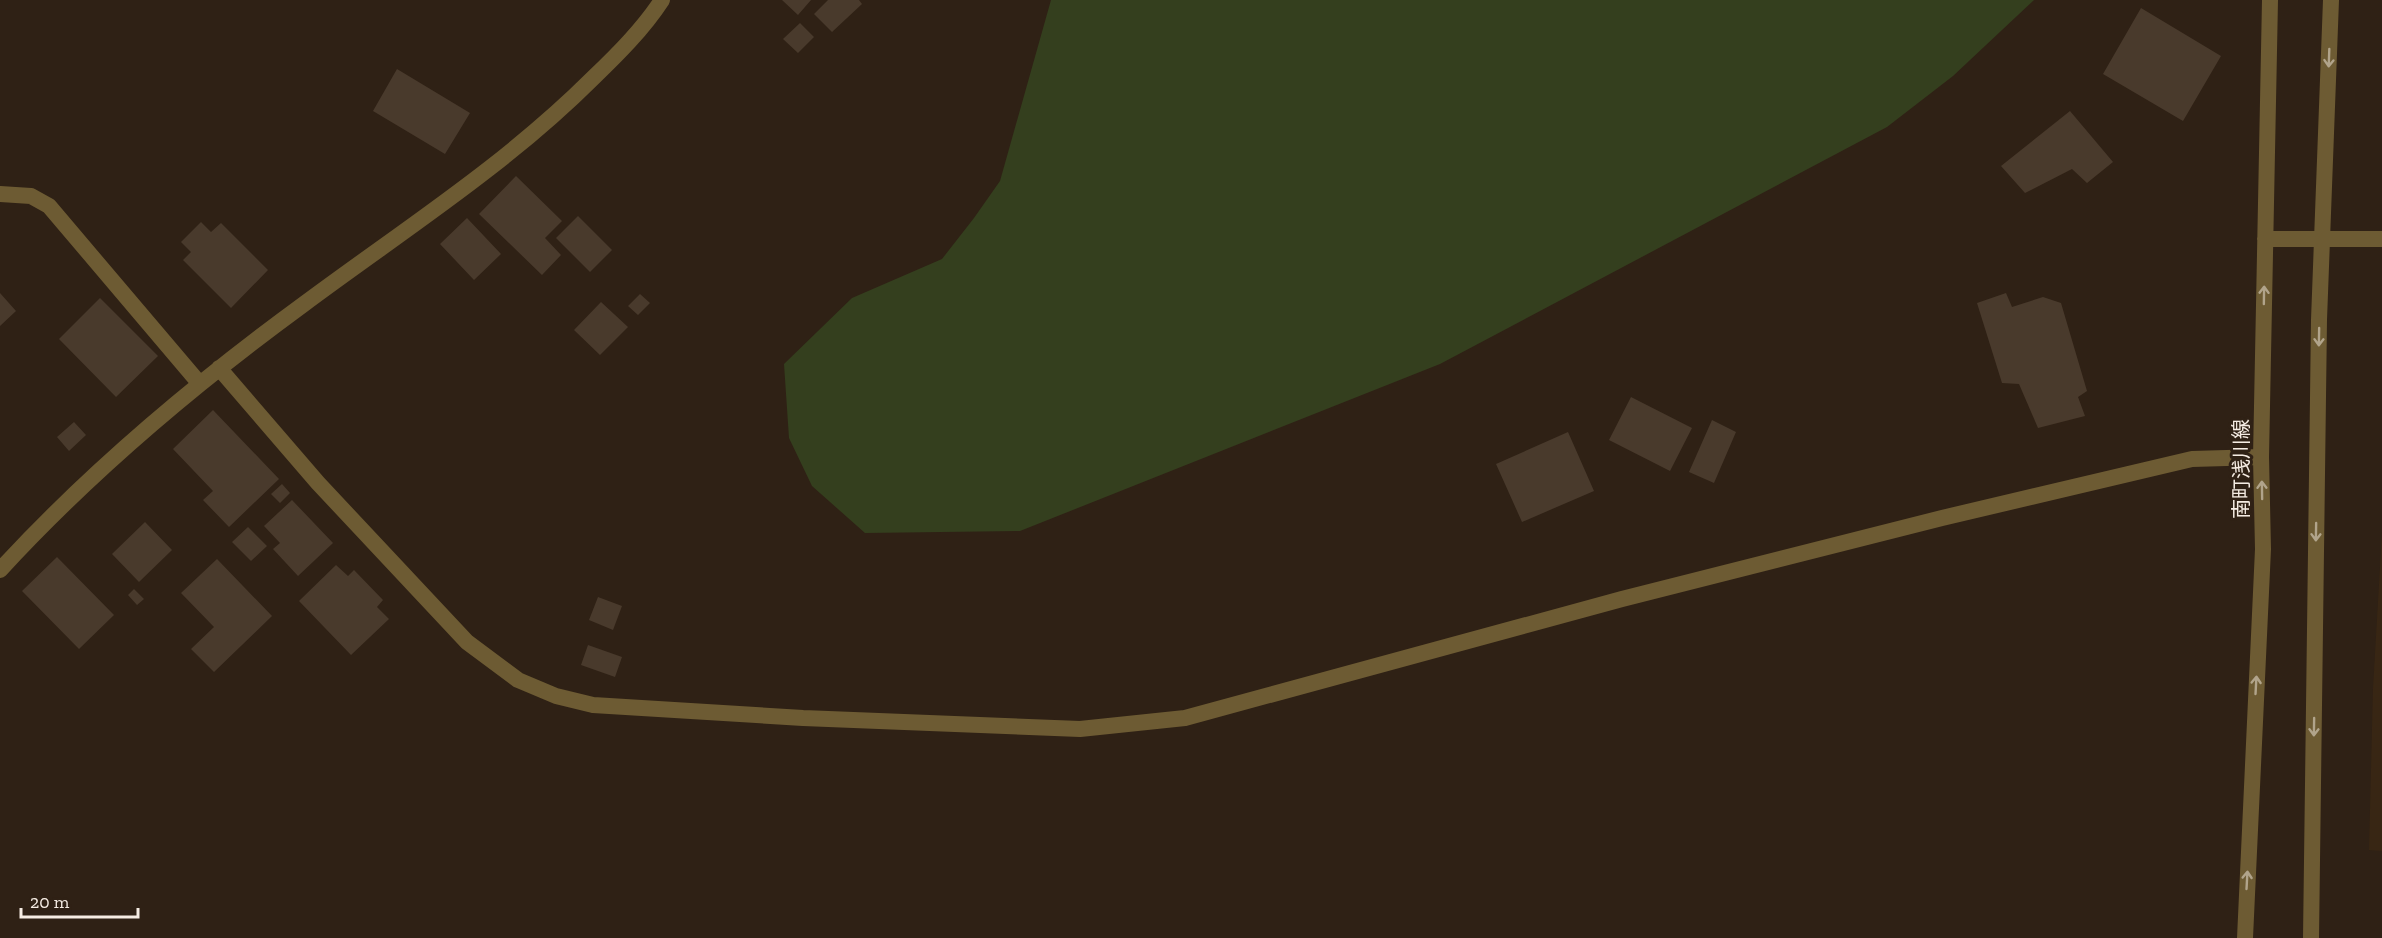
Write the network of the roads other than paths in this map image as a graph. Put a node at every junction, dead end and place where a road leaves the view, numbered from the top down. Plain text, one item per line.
1 (662, 0) edge
2 (2270, 0) edge
3 (2331, 0) edge
4 (0, 194) edge
5 (2323, 238) junction
6 (2382, 238) edge
7 (2265, 239) junction
8 (219, 368) junction
9 (200, 384) junction
10 (2261, 457) junction
11 (0, 570) edge
12 (2245, 938) edge
13 (2311, 938) edge

1 - 8 street
2 - 7 street, 南町浅川線
3 -> 5 street
4 - 9 street
5 - 6 street
5 - 7 street
5 -> 13 street
10 -> 7 street, 南町浅川線
8 - 9 street
8 - 10 street
9 - 11 street
12 -> 10 street, 南町浅川線

